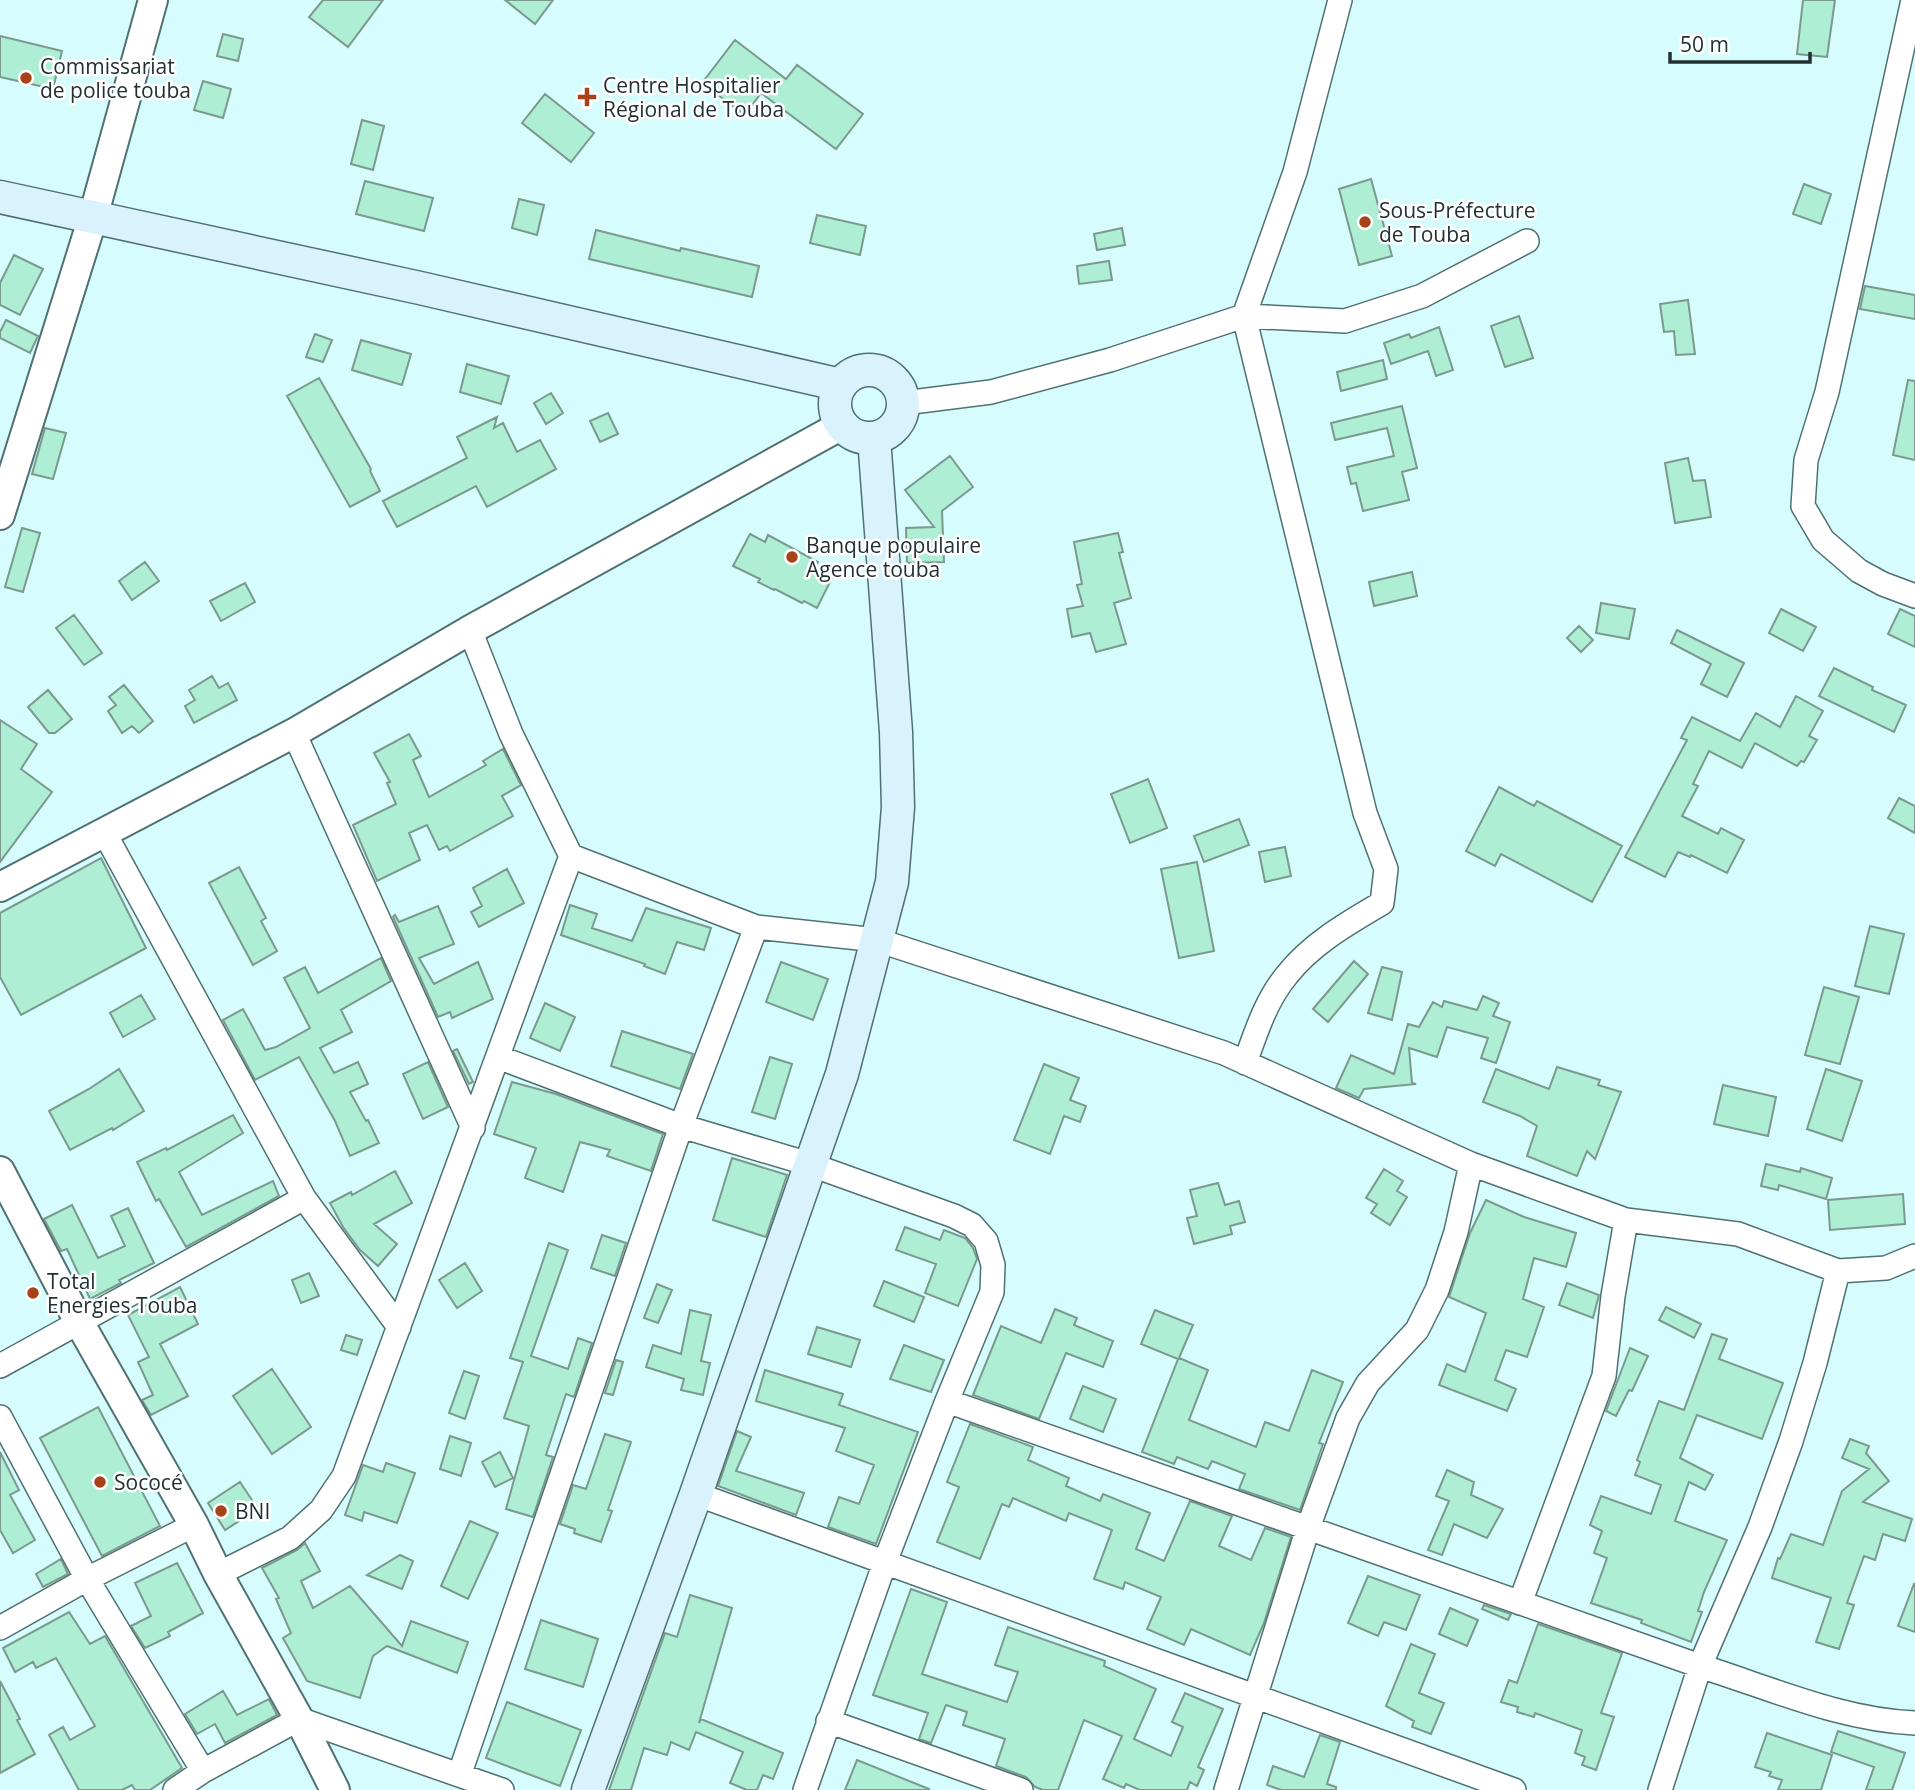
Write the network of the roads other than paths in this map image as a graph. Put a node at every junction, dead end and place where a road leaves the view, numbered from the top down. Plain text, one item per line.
1 (153, 0) edge
2 (1340, 0) edge
3 (1913, 0) edge
4 (0, 197) edge
5 (93, 217) junction
6 (1527, 242) dead end
7 (1244, 316) junction
8 (841, 385) junction
9 (904, 403) junction
10 (842, 425) junction
11 (874, 438) junction
12 (0, 515) edge
13 (1915, 596) edge
14 (470, 629) junction
15 (293, 733) junction
16 (104, 832) junction
17 (572, 856) junction
18 (0, 887) edge
19 (756, 928) junction
20 (877, 940) junction
21 (498, 1057) junction
22 (1245, 1063) junction
23 (681, 1126) junction
24 (472, 1128) junction
25 (809, 1164) junction
26 (1471, 1164) junction
27 (0, 1171) edge
28 (304, 1198) junction
29 (1626, 1220) junction
30 (1915, 1256) edge
31 (1838, 1271) junction
32 (79, 1322) junction
33 (399, 1327) junction
34 (0, 1366) edge
35 (947, 1401) junction
36 (0, 1417) edge
37 (695, 1493) junction
38 (194, 1525) junction
39 (1308, 1528) junction
40 (885, 1562) junction
41 (218, 1574) junction
42 (87, 1579) junction
43 (1520, 1603) junction
44 (0, 1628) edge
45 (1700, 1666) junction
46 (1256, 1697) junction
47 (299, 1719) junction
48 (828, 1721) junction
49 (1915, 1723) edge
50 (203, 1772) junction
51 (460, 1773) junction
52 (175, 1790) edge
53 (335, 1790) edge
54 (502, 1790) edge
55 (588, 1790) edge
56 (805, 1790) edge
57 (1021, 1790) edge
58 (1226, 1790) edge
59 (1514, 1790) edge
60 (1660, 1790) edge

1 - 5 street
2 - 7 street
3 - 13 street
4 - 5 main road
5 - 8 main road
5 - 12 street
6 - 7 street
7 - 9 street
7 - 22 street
8 - 9 main road
8 - 10 main road
9 - 11 main road
10 - 11 main road
10 - 14 street
11 - 20 main road
14 - 15 street
14 - 17 street
15 - 16 street
15 - 24 street
16 - 18 street
16 - 28 street
17 - 19 street
17 - 21 street
19 - 20 street
19 - 23 street
20 - 22 street
20 - 25 main road
21 - 23 street
21 - 24 street
22 - 26 street
23 - 25 street
23 - 51 street
24 - 33 street
25 - 35 street
25 - 37 main road
26 - 29 street
26 - 39 street
27 - 32 street
28 - 32 street
28 - 33 street
29 - 31 street
29 - 43 street
30 - 31 street
31 - 45 street
32 - 34 street
32 - 38 street
33 - 41 street
35 - 39 street
35 - 40 street
36 - 42 street
37 - 40 street
37 - 55 main road
38 - 41 street
38 - 42 street
39 - 43 street
39 - 46 street
40 - 46 street
40 - 48 street
41 - 47 street
42 - 44 street
42 - 50 street
43 - 45 street
45 - 49 street
45 - 60 street
46 - 58 street
46 - 59 street
47 - 50 street
47 - 51 street
47 - 53 street
48 - 56 street
48 - 57 street
50 - 52 street
51 - 54 street

